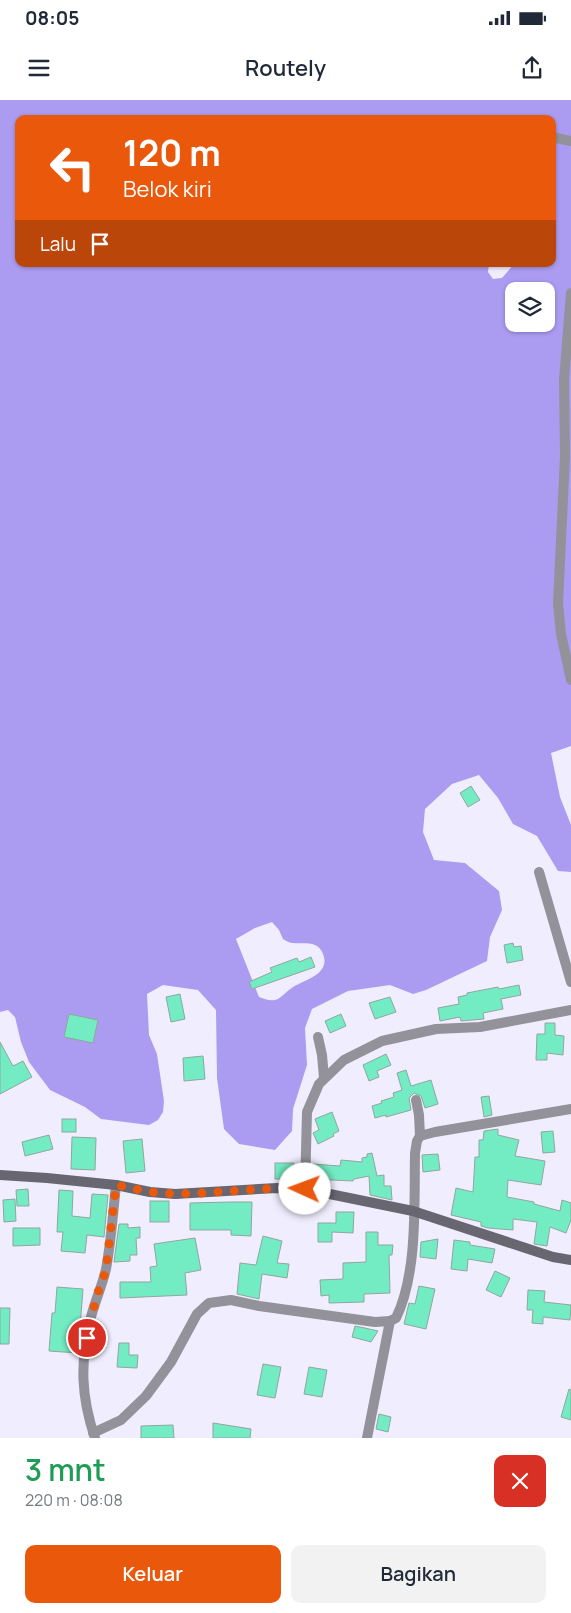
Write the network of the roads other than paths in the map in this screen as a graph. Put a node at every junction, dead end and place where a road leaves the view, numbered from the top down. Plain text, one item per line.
1 (556, 138) edge
2 (571, 141) edge
3 (571, 292) edge
4 (571, 680) edge
5 (539, 872) dead end
6 (571, 982) edge
7 (571, 1010) edge
8 (318, 1037) dead end
9 (324, 1078) junction
10 (416, 1100) dead end
11 (571, 1109) edge
12 (420, 1130) junction
13 (0, 1175) edge
14 (116, 1185) junction
15 (305, 1189) junction
16 (413, 1211) junction
17 (571, 1260) edge
18 (390, 1321) junction
19 (92, 1430) edge
20 (367, 1438) edge

1 - 2 street
3 - 4 street
5 - 6 street
7 - 9 street
8 - 9 street
9 - 15 street
10 - 12 street
11 - 12 street
12 - 16 street
13 - 14 street
14 - 15 street
14 - 19 street
15 - 16 street
16 - 17 street
16 - 18 street
18 - 19 street
18 - 20 street

